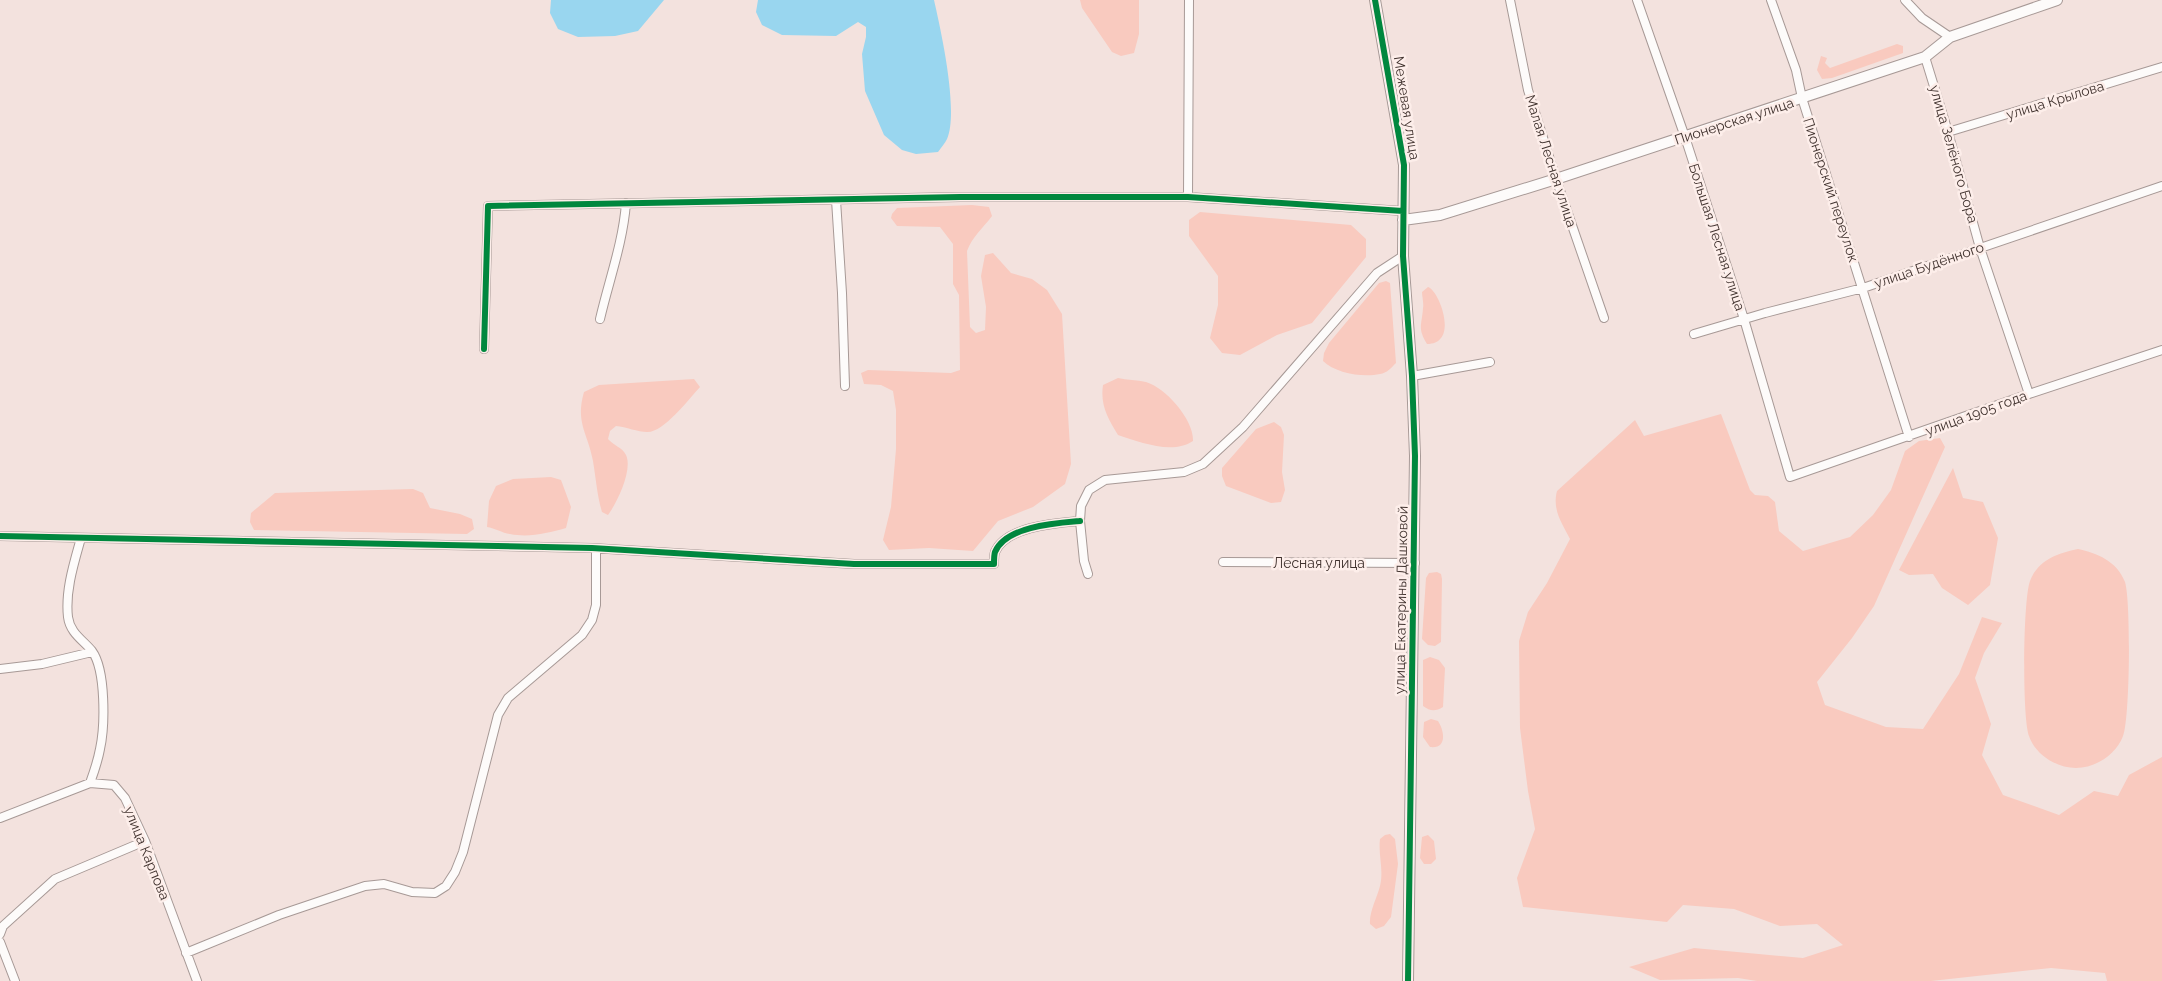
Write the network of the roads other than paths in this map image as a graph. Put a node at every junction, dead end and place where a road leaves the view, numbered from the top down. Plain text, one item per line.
1 (1189, 0) edge
2 (1375, 0) edge
3 (1510, 0) edge
4 (1637, 0) edge
5 (1771, 0) edge
6 (1905, 0) edge
7 (2057, 0) edge
8 (1950, 37) junction
9 (1925, 57) junction
10 (2162, 67) edge
11 (1802, 98) junction
12 (1948, 132) junction
13 (1685, 137) junction
14 (1556, 179) junction
15 (2162, 186) edge
16 (1188, 197) junction
17 (836, 200) junction
18 (626, 203) junction
19 (1403, 216) junction
20 (1980, 248) junction
21 (1404, 256) junction
22 (1863, 288) junction
23 (1604, 318) dead end
24 (600, 319) dead end
25 (1744, 319) junction
26 (1694, 334) dead end
27 (484, 349) dead end
28 (2162, 350) edge
29 (1490, 362) dead end
30 (1412, 376) junction
31 (844, 386) dead end
32 (2029, 394) junction
33 (1909, 437) junction
34 (1790, 477) joint
35 (1080, 521) junction
36 (0, 536) edge
37 (81, 538) junction
38 (596, 549) junction
39 (1223, 562) dead end
40 (1415, 563) junction
41 (1088, 574) dead end
42 (92, 652) junction
43 (0, 669) edge
44 (90, 782) junction
45 (0, 818) edge
46 (145, 841) junction
47 (0, 934) edge
48 (0, 942) edge
49 (186, 953) junction
50 (15, 981) edge
51 (197, 981) edge
52 (1408, 981) edge

1 - 16 street
2 - 19 street, Межевая улица
3 - 14 street, Малая Лесная улица
4 - 13 street, Большая Лесная улица
5 - 11 street, Пионерский переулок
6 - 8 street
7 - 8 street, Пионерская улица
8 - 9 street, Пионерская улица
9 - 11 street, Пионерская улица
9 - 12 street, улица Зелёного Бора
10 - 12 street, улица Крылова
11 - 13 street, Пионерская улица
11 - 22 street, Пионерский переулок
12 - 20 street, улица Зелёного Бора
13 - 14 street, Пионерская улица
13 - 25 street, Большая Лесная улица
14 - 19 street, Пионерская улица
14 - 23 street, Малая Лесная улица
15 - 20 street, улица Будённого
16 - 17 street
16 - 19 street
17 - 18 street
17 - 31 street
18 - 24 street
18 - 27 street
19 - 21 street, улица Екатерины Дашковой
20 - 22 street, улица Будённого
20 - 32 street, улица Зелёного Бора
21 - 30 street, улица Екатерины Дашковой
21 - 35 street
22 - 25 street, улица Будённого
22 - 33 street, Пионерский переулок
25 - 26 street, улица Будённого
25 - 34 street, Большая Лесная улица
28 - 32 street, улица 1905 года
29 - 30 street
30 - 40 street, улица Екатерины Дашковой
32 - 33 street, улица 1905 года
33 - 34 street, улица 1905 года
35 - 38 street
35 - 41 street
36 - 37 street
37 - 38 street
37 - 42 street
38 - 49 street
39 - 40 street, Лесная улица
40 - 52 street, улица Екатерины Дашковой
42 - 43 street
42 - 44 street
44 - 45 street
44 - 46 street, улица Карпова
46 - 47 street
46 - 49 street, улица Карпова
48 - 50 street
49 - 51 street, улица Карпова

